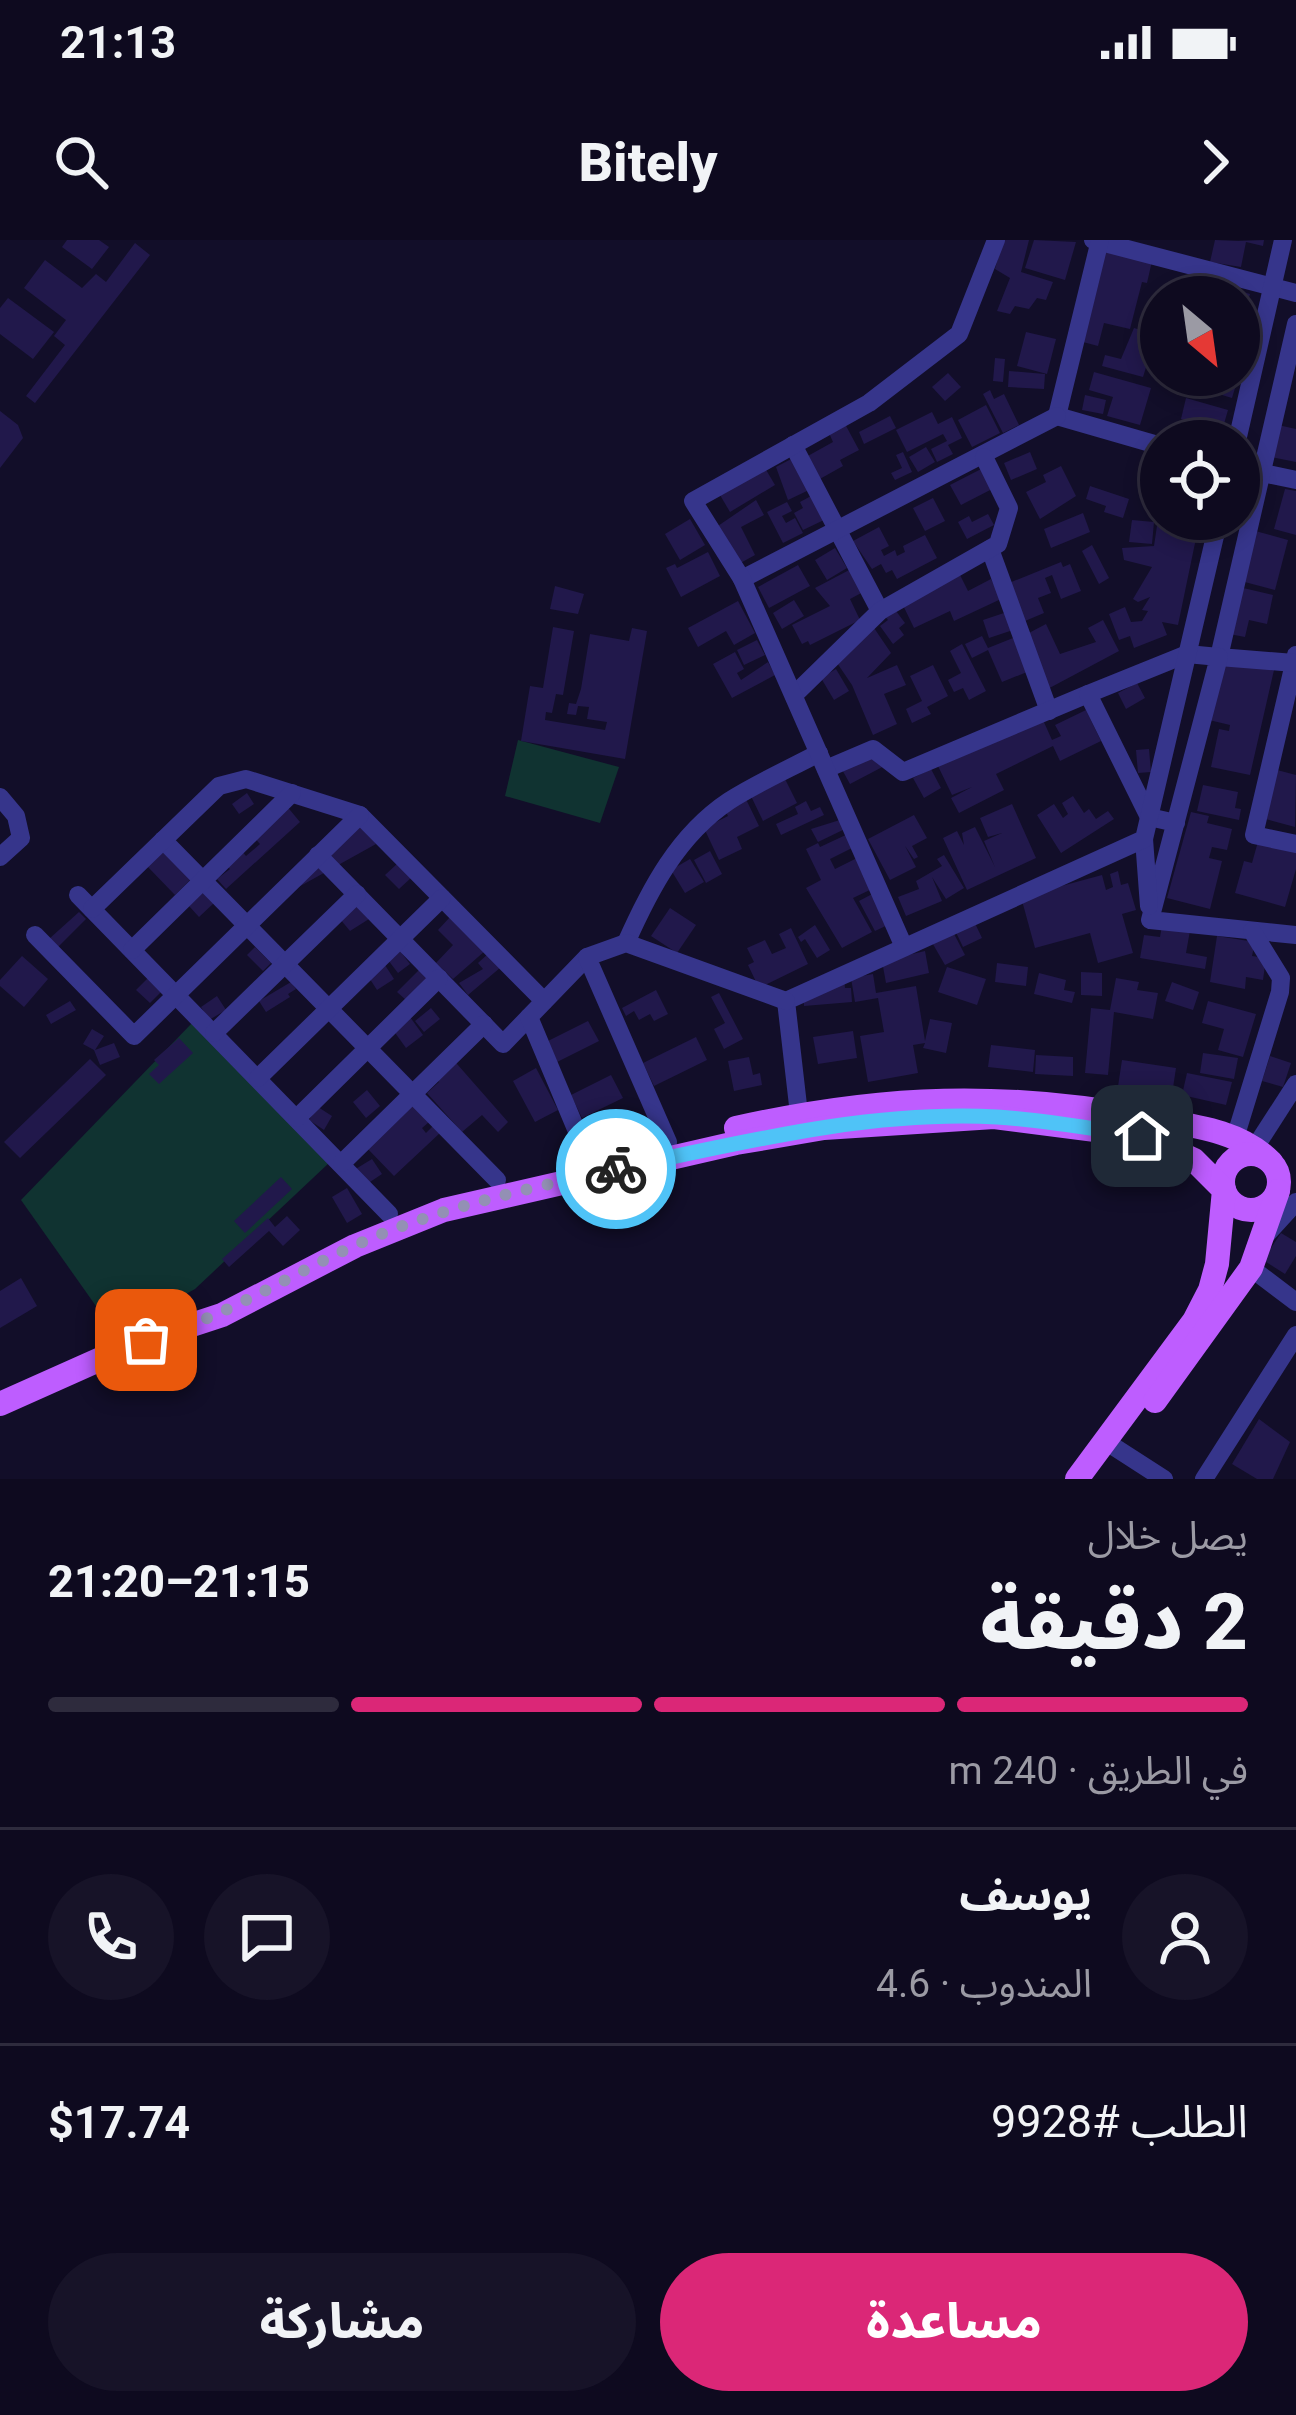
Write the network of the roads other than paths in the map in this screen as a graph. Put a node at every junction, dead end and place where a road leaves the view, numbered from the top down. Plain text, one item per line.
1 (995, 240) edge
2 (1097, 240) edge
3 (1283, 240) edge
4 (1270, 287) junction
5 (1296, 293) edge
6 (1296, 324) edge
7 (1058, 416) junction
8 (1242, 420) edge
9 (1140, 440) edge
10 (793, 446) junction
11 (984, 457) junction
12 (1260, 473) edge
13 (1263, 474) junction
14 (1296, 481) edge
15 (840, 530) junction
16 (1214, 540) edge
17 (990, 549) junction
18 (742, 579) junction
19 (880, 611) junction
20 (1187, 654) junction
21 (1219, 657) junction
22 (1295, 659) edge
23 (1088, 694) junction
24 (794, 695) junction
25 (1049, 711) junction
26 (822, 761) junction
27 (292, 794) junction
28 (0, 797) edge
29 (360, 814) junction
30 (1150, 817) junction
31 (1175, 823) junction
32 (1144, 839) junction
33 (163, 840) junction
34 (1296, 844) edge
35 (318, 855) junction
36 (0, 857) edge
37 (203, 880) junction
38 (357, 894) junction
39 (442, 898) junction
40 (1150, 920) junction
41 (247, 925) junction
42 (1252, 931) junction
43 (35, 935) dead end
44 (1296, 935) edge
45 (400, 939) junction
46 (626, 943) junction
47 (904, 947) junction
48 (132, 950) junction
49 (587, 957) junction
50 (285, 964) junction
51 (440, 979) junction
52 (176, 994) junction
53 (544, 1001) junction
54 (786, 1001) junction
55 (329, 1009) junction
56 (530, 1017) junction
57 (484, 1024) junction
58 (214, 1034) junction
59 (368, 1048) junction
60 (258, 1078) junction
61 (1296, 1084) edge
62 (412, 1094) junction
63 (799, 1114) junction
64 (297, 1118) junction
65 (668, 1142) junction
66 (1254, 1148) junction
67 (590, 1160) junction
68 (342, 1163) junction
69 (497, 1180) junction
70 (1224, 1190) junction
71 (1287, 1197) edge
72 (389, 1214) junction
73 (1251, 1268) junction
74 (1296, 1302) edge
75 (1296, 1335) edge
76 (146, 1340) junction
77 (0, 1405) edge
78 (1112, 1445) junction
79 (1077, 1479) edge
80 (1096, 1479) edge
81 (1164, 1479) edge
82 (1204, 1479) edge

1 - 10 street
2 - 4 street
2 - 7 street
3 - 4 street
4 - 5 street
4 - 8 street
6 - 13 street
7 - 9 street
7 - 11 street
10 - 15 street
10 - 18 street
11 - 15 street
11 - 17 street
12 - 13 street
13 - 14 street
13 - 21 street
15 - 18 street
15 - 19 street
16 - 20 street
17 - 19 street
17 - 25 street
18 - 24 street
19 - 24 street
20 - 21 street
20 - 23 street
20 - 30 street
21 - 22 street
21 - 31 street
22 - 34 street
23 - 25 street
23 - 30 street
24 - 26 street
25 - 26 street
26 - 46 street
26 - 47 street
27 - 29 street
27 - 33 street
27 - 37 street
28 - 36 street
29 - 35 street
29 - 39 street
30 - 31 street
30 - 32 street
31 - 40 street
32 - 40 street
32 - 47 street
33 - 37 street
33 - 48 street
35 - 38 street
35 - 41 street
37 - 41 street
37 - 48 street
38 - 45 street
38 - 50 street
39 - 45 street
39 - 53 street
40 - 42 street
41 - 50 street
41 - 52 street
42 - 44 street
42 - 66 street
43 - 52 street
45 - 51 street
45 - 55 street
46 - 49 street
46 - 54 street
47 - 54 street
48 - 52 street
49 - 53 street
49 - 65 street
50 - 55 street
50 - 58 street
51 - 57 street
51 - 59 street
52 - 58 street
53 - 56 street
54 - 63 street
55 - 59 street
55 - 60 street
56 - 57 street
56 - 67 street
57 - 62 street
58 - 60 street
59 - 62 street
59 - 64 street
60 - 64 street
61 - 66 street
62 - 68 street
62 - 69 street
63 - 65 main road
63 - 66 main road
64 - 68 street
65 - 67 main road
66 - 70 main road
66 - 71 main road
67 - 69 main road
68 - 72 street
69 - 72 main road
70 - 71 main road
70 - 76 main road
70 - 78 main road
71 - 73 main road
72 - 76 main road
73 - 74 street
73 - 78 main road
75 - 82 street
76 - 77 main road
78 - 79 main road
78 - 80 main road
78 - 81 street

